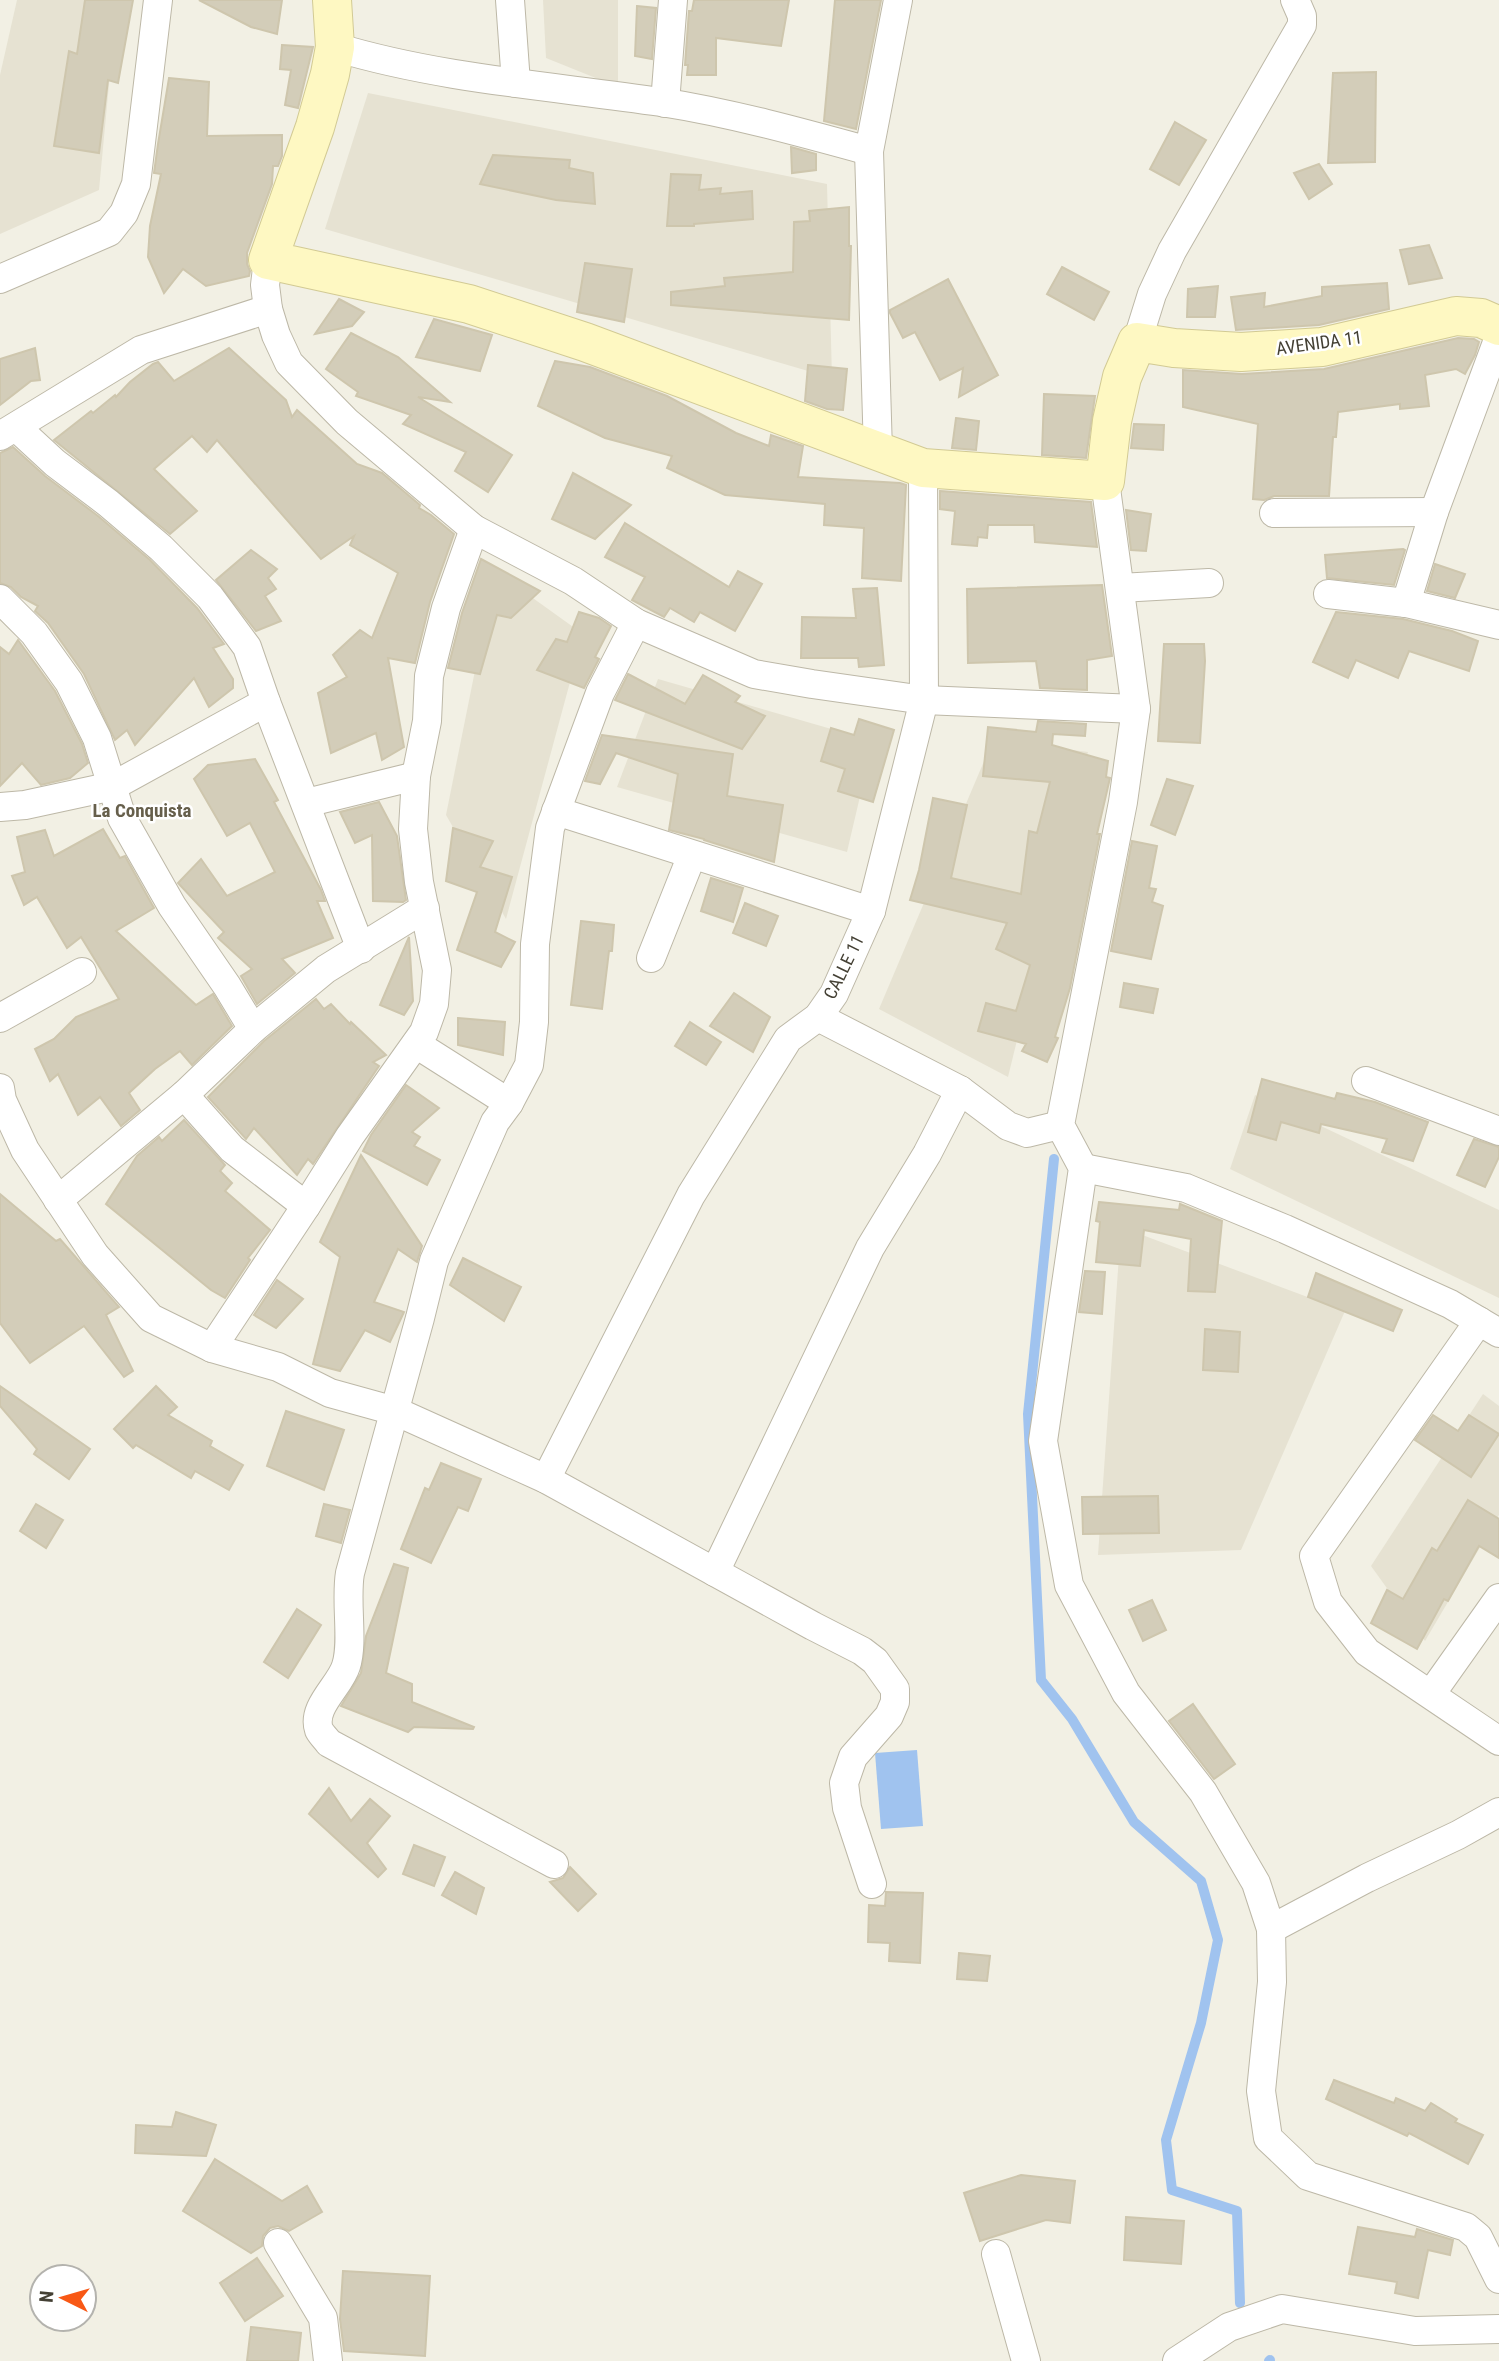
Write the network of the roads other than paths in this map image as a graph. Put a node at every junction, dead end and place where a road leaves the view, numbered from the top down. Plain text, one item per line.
1 (158, 0) edge
2 (332, 0) edge
3 (510, 0) edge
4 (673, 0) edge
5 (898, 0) edge
6 (1295, 0) edge
7 (335, 47) junction
8 (516, 83) junction
9 (665, 103) junction
10 (869, 151) junction
11 (268, 260) junction
12 (0, 279) edge
13 (268, 309) junction
14 (1499, 326) edge
15 (1499, 337) edge
16 (1137, 342) junction
17 (8, 431) edge
18 (878, 452) junction
19 (923, 468) junction
20 (1105, 481) junction
21 (1434, 512) junction
22 (1274, 513) dead end
23 (474, 529) junction
24 (1209, 583) dead end
25 (1120, 588) junction
26 (1328, 594) dead end
27 (0, 600) edge
28 (1406, 603) junction
29 (636, 624) junction
30 (1499, 625) edge
31 (924, 700) junction
32 (266, 702) junction
33 (1136, 709) junction
34 (416, 776) junction
35 (113, 786) junction
36 (306, 803) junction
37 (0, 807) edge
38 (556, 811) junction
39 (692, 855) junction
40 (425, 908) junction
41 (871, 911) junction
42 (360, 949) junction
43 (651, 958) dead end
44 (82, 972) dead end
45 (818, 1017) junction
46 (0, 1018) edge
47 (253, 1029) junction
48 (416, 1044) junction
49 (1366, 1081) dead end
50 (0, 1088) edge
51 (960, 1090) junction
52 (184, 1095) junction
53 (509, 1103) junction
54 (1060, 1125) junction
55 (1499, 1132) edge
56 (1083, 1168) junction
57 (58, 1200) junction
58 (306, 1206) junction
59 (1489, 1327) edge
60 (212, 1348) junction
61 (395, 1411) junction
62 (547, 1479) junction
63 (715, 1572) junction
64 (1499, 1598) edge
65 (1431, 1694) junction
66 (1499, 1741) edge
67 (1499, 1812) edge
68 (554, 1864) dead end
69 (872, 1884) dead end
70 (1271, 1929) junction
71 (278, 2244) dead end
72 (996, 2253) dead end
73 (1499, 2279) edge
74 (1499, 2329) edge
75 (328, 2361) edge
76 (1026, 2361) edge
77 (1177, 2361) edge

1 - 12 street
2 - 7 street
3 - 8 street
4 - 9 street
5 - 10 street
6 - 16 street
7 - 8 street
7 - 11 street
8 - 9 street
9 - 10 street
10 - 18 street
11 - 13 street
11 - 18 street
13 - 17 street
13 - 23 street
14 - 16 street, AVENIDA 11
15 - 21 street
16 - 20 street
17 - 32 street
18 - 19 street
19 - 20 street
19 - 31 street, CALLE 11
20 - 25 street
21 - 22 street
21 - 28 street
23 - 29 street
23 - 34 street
24 - 25 street
25 - 33 street
26 - 28 street
27 - 35 street
28 - 30 street
29 - 31 street
29 - 38 street
31 - 33 street
31 - 41 street, CALLE 11
32 - 35 street
32 - 36 street
33 - 54 street
34 - 36 street
34 - 40 street
35 - 37 street
35 - 47 street
36 - 42 street
38 - 39 street
38 - 53 street
39 - 41 street
39 - 43 street
40 - 42 street
40 - 48 street
41 - 45 street, CALLE 11
42 - 47 street
44 - 46 street
45 - 51 street
45 - 62 street, CALLE 11
47 - 52 street
48 - 53 street
48 - 58 street
49 - 55 street
50 - 57 street
51 - 54 street
51 - 63 street
52 - 57 street
52 - 58 street
53 - 61 street
54 - 56 street
56 - 59 street
56 - 70 street
57 - 60 street
58 - 60 street
59 - 65 street
60 - 61 street
61 - 62 street
61 - 68 street
62 - 63 street
63 - 69 street
64 - 65 street
65 - 66 street
67 - 70 street
70 - 73 street
71 - 75 street
72 - 76 street
74 - 77 street

